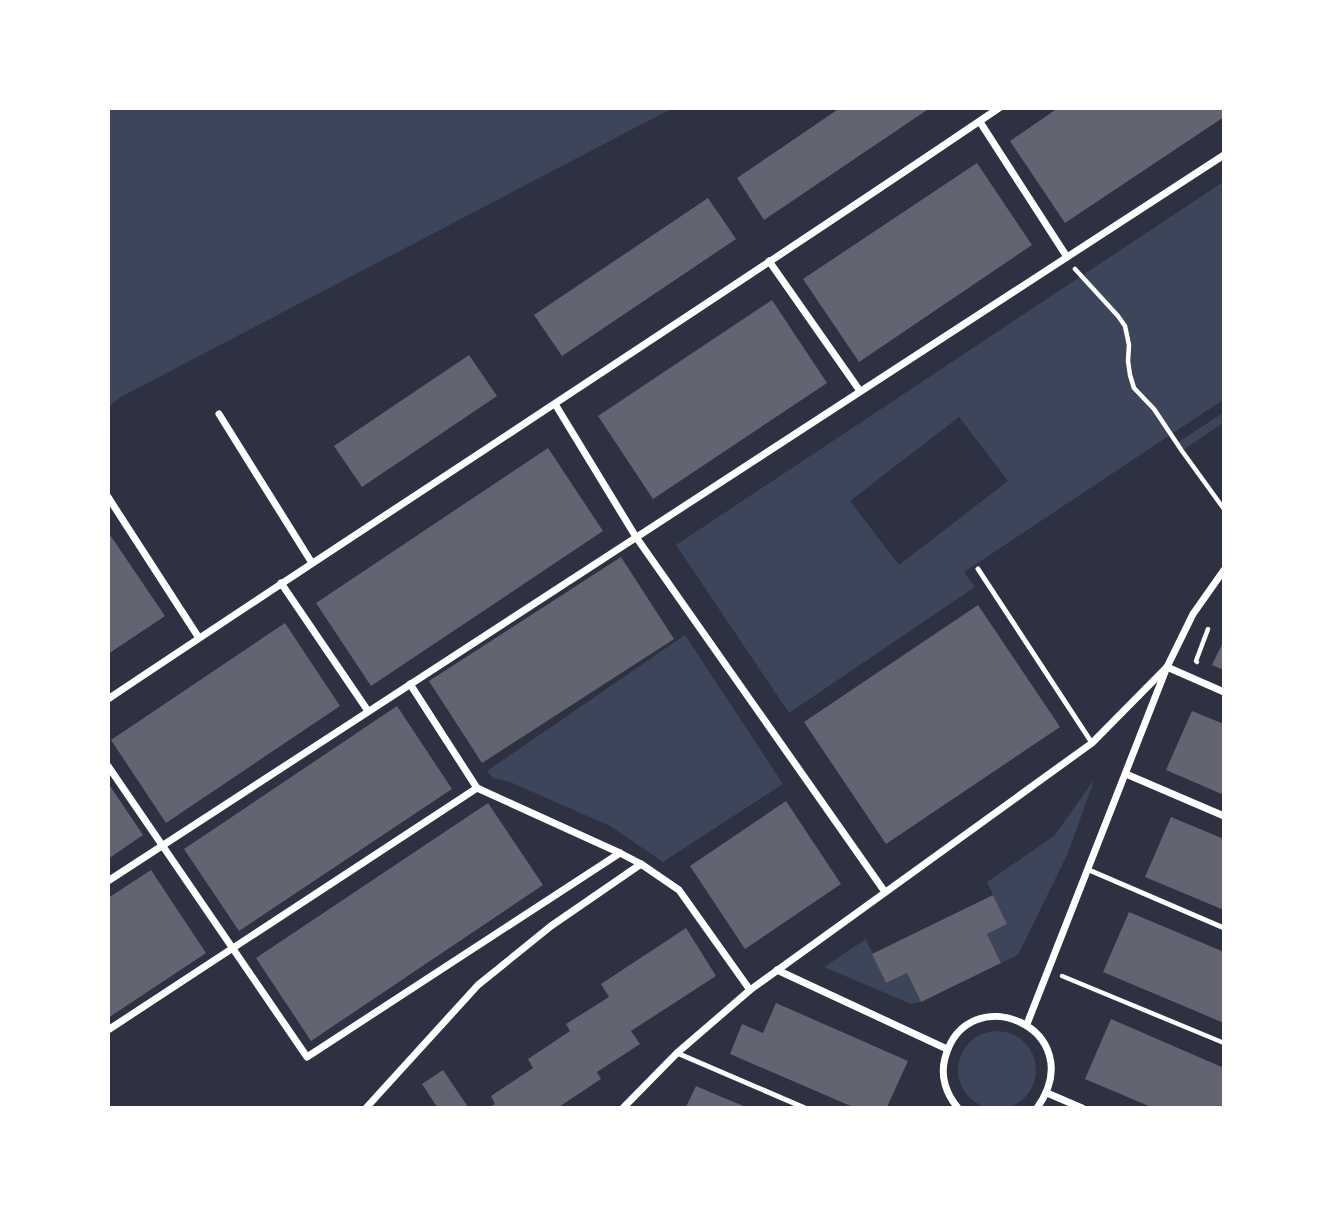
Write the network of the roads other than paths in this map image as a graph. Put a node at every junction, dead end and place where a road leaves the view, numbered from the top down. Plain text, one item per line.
1 (999, 108) edge
2 (979, 122) junction
3 (1223, 155) edge
4 (1067, 257) junction
5 (769, 261) junction
6 (860, 391) junction
7 (555, 404) junction
8 (219, 414) dead end
9 (108, 496) edge
10 (636, 537) junction
11 (312, 563) junction
12 (978, 569) dead end
13 (1222, 574) edge
14 (281, 583) junction
15 (199, 638) junction
16 (1167, 667) junction
17 (410, 684) junction
18 (1223, 692) edge
19 (108, 699) edge
20 (368, 711) junction
21 (1092, 743) junction
22 (108, 766) edge
23 (1126, 774) junction
24 (477, 788) junction
25 (1223, 816) edge
26 (162, 845) junction
27 (620, 853) junction
28 (641, 864) junction
29 (1088, 870) junction
30 (108, 881) edge
31 (885, 892) junction
32 (1223, 928) edge
33 (234, 949) junction
34 (776, 970) junction
35 (750, 990) junction
36 (1027, 1024) junction
37 (108, 1030) edge
38 (947, 1049) junction
39 (677, 1053) junction
40 (1047, 1093) junction
41 (366, 1108) edge
42 (623, 1108) edge
43 (804, 1108) edge
44 (958, 1108) edge
45 (1037, 1108) edge
46 (1082, 1108) edge

1 - 2 street
2 - 4 street
2 - 5 street
3 - 4 street
4 - 6 street
5 - 6 street
5 - 7 street
6 - 10 street
7 - 10 street
7 - 11 street
8 - 11 street
9 - 15 street
10 - 17 street
10 - 31 street
11 - 14 street
12 - 21 lane
13 - 16 street
14 - 15 street
14 - 20 street
15 - 19 street
16 - 18 street
16 - 21 street
16 - 23 street
17 - 20 street
17 - 24 street
20 - 26 street
21 - 31 street
22 - 26 street
23 - 25 street
23 - 29 street
24 - 27 street
24 - 33 street
26 - 30 street
26 - 33 street
27 - 28 street
27 - 33 street
28 - 35 street
28 - 41 street
29 - 32 lane
29 - 36 street
31 - 34 street
33 - 37 street
34 - 35 street
34 - 38 street
35 - 39 street
36 - 38 street
36 - 40 street
38 - 44 street
39 - 42 street
39 - 43 lane
40 - 45 street
40 - 46 street

